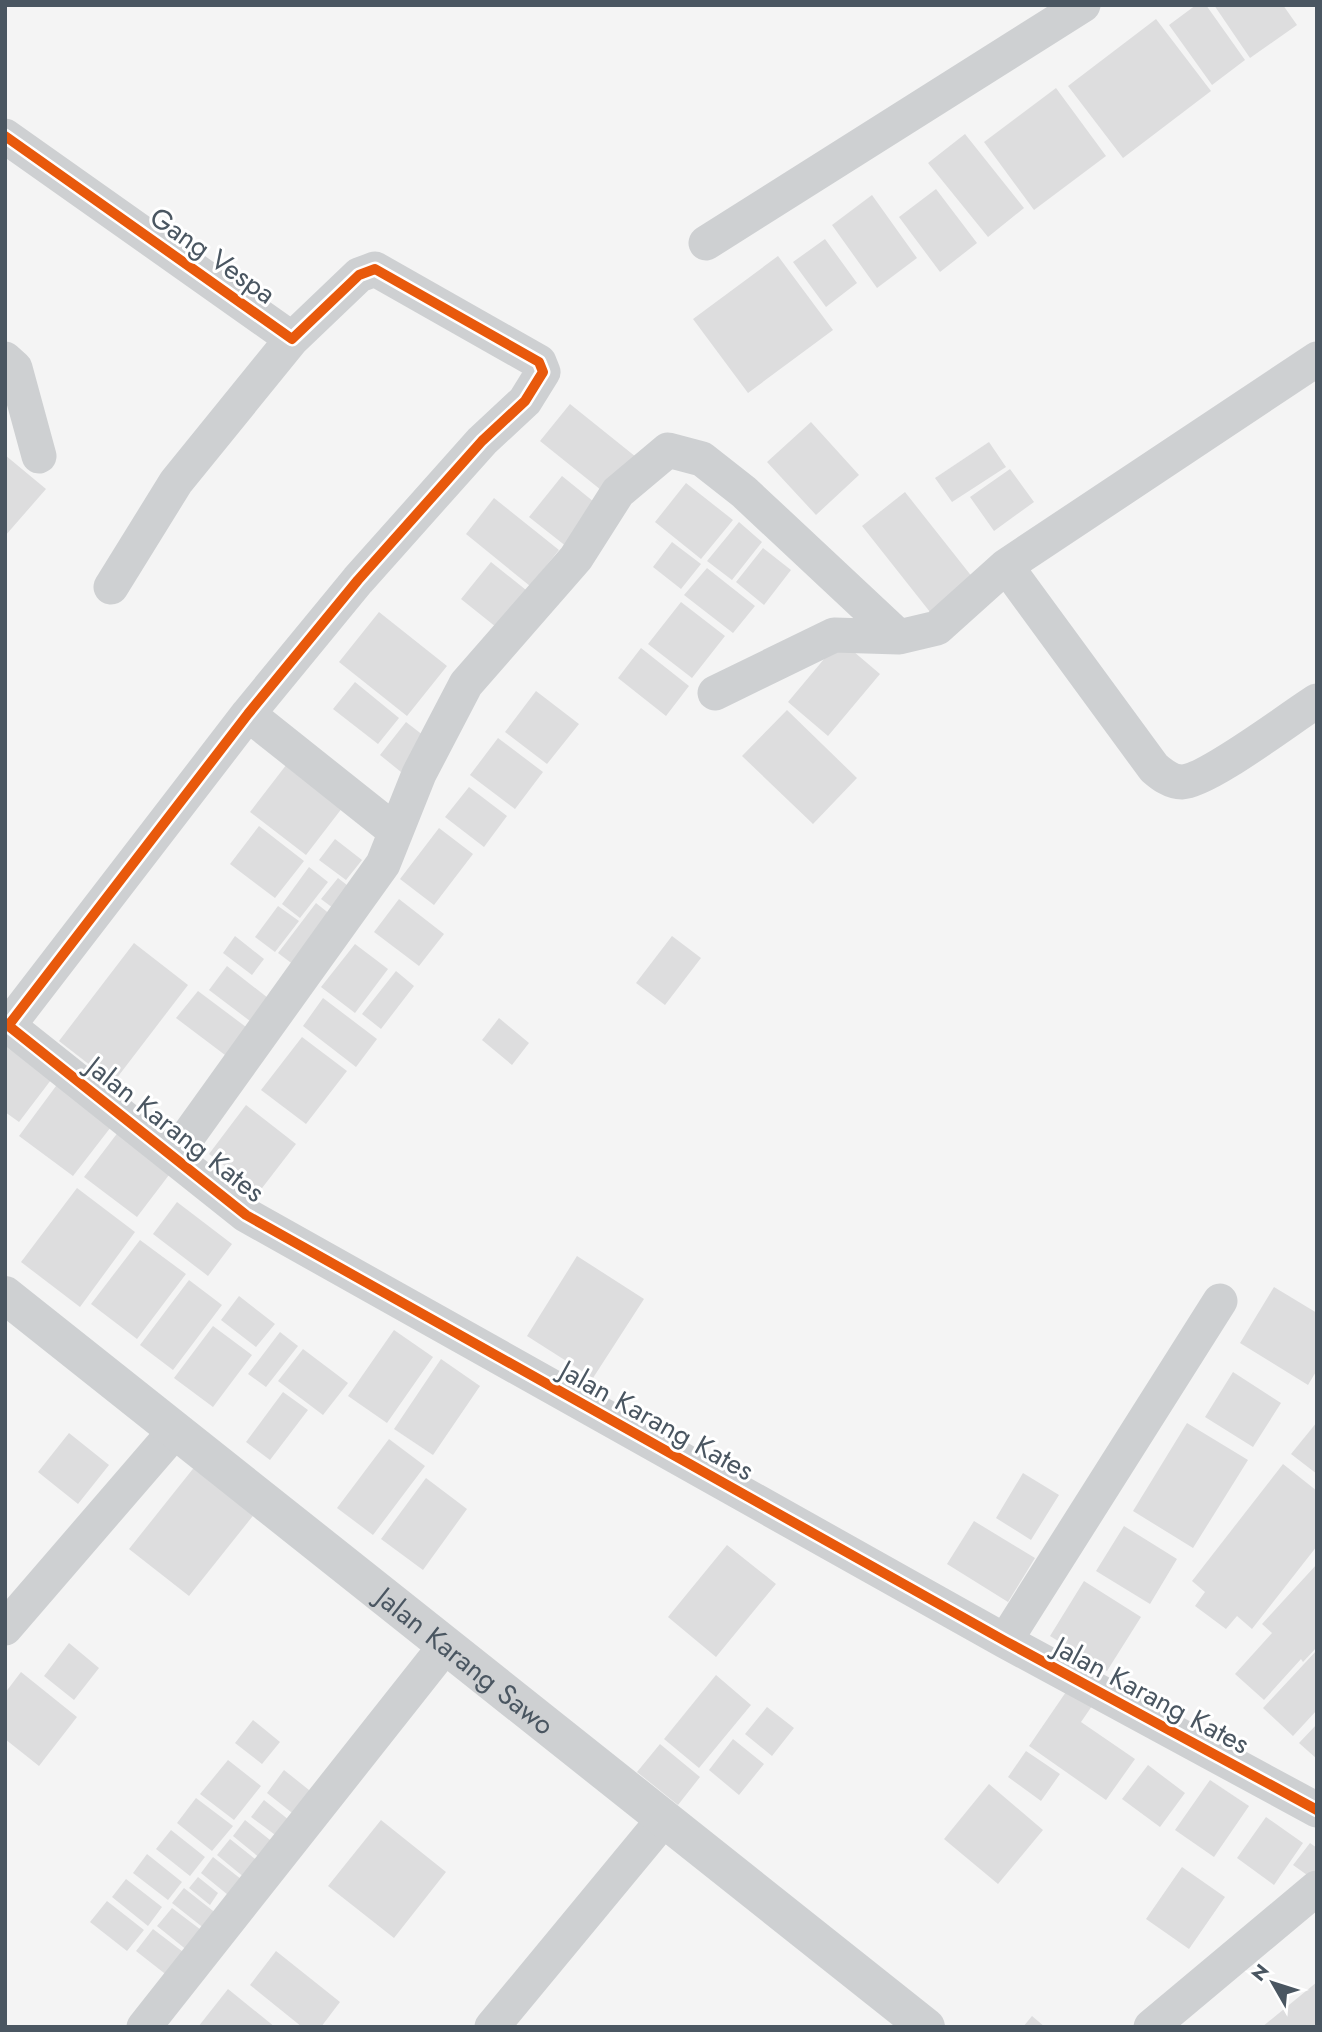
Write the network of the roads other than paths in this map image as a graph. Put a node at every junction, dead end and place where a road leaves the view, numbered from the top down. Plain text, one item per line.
1 (1083, 5) edge
2 (5, 135) edge
3 (706, 243) dead end
4 (292, 339) junction
5 (1317, 359) edge
6 (10, 364) edge
7 (39, 456) dead end
8 (1006, 566) junction
9 (111, 587) dead end
10 (899, 637) junction
11 (715, 693) dead end
12 (1317, 701) edge
13 (248, 714) junction
14 (395, 831) junction
15 (7, 1025) edge
16 (173, 1157) junction
17 (5, 1295) edge
18 (1220, 1301) dead end
19 (174, 1431) junction
20 (5, 1628) edge
21 (1005, 1641) junction
22 (446, 1646) junction
23 (1317, 1810) edge
24 (664, 1819) junction
25 (1317, 1888) edge
26 (144, 2027) edge
27 (492, 2027) edge
28 (926, 2027) edge
29 (1151, 2027) edge

1 - 3 street
2 - 4 street, Gang Vespa
4 - 9 street
4 - 13 street, Gang Vespa
5 - 8 street
6 - 7 street
8 - 10 street
8 - 12 street
10 - 11 street
10 - 14 street
13 - 14 street
13 - 15 street
14 - 16 street
15 - 16 street, Jalan Karang Kates
16 - 21 street, Jalan Karang Kates
17 - 19 street, Jalan Karang Sawo
18 - 21 street
19 - 20 street
19 - 22 street, Jalan Karang Sawo
21 - 23 street, Jalan Karang Kates
22 - 24 street, Jalan Karang Sawo
22 - 26 street
24 - 27 street
24 - 28 street, Jalan Karang Sawo
25 - 29 street

